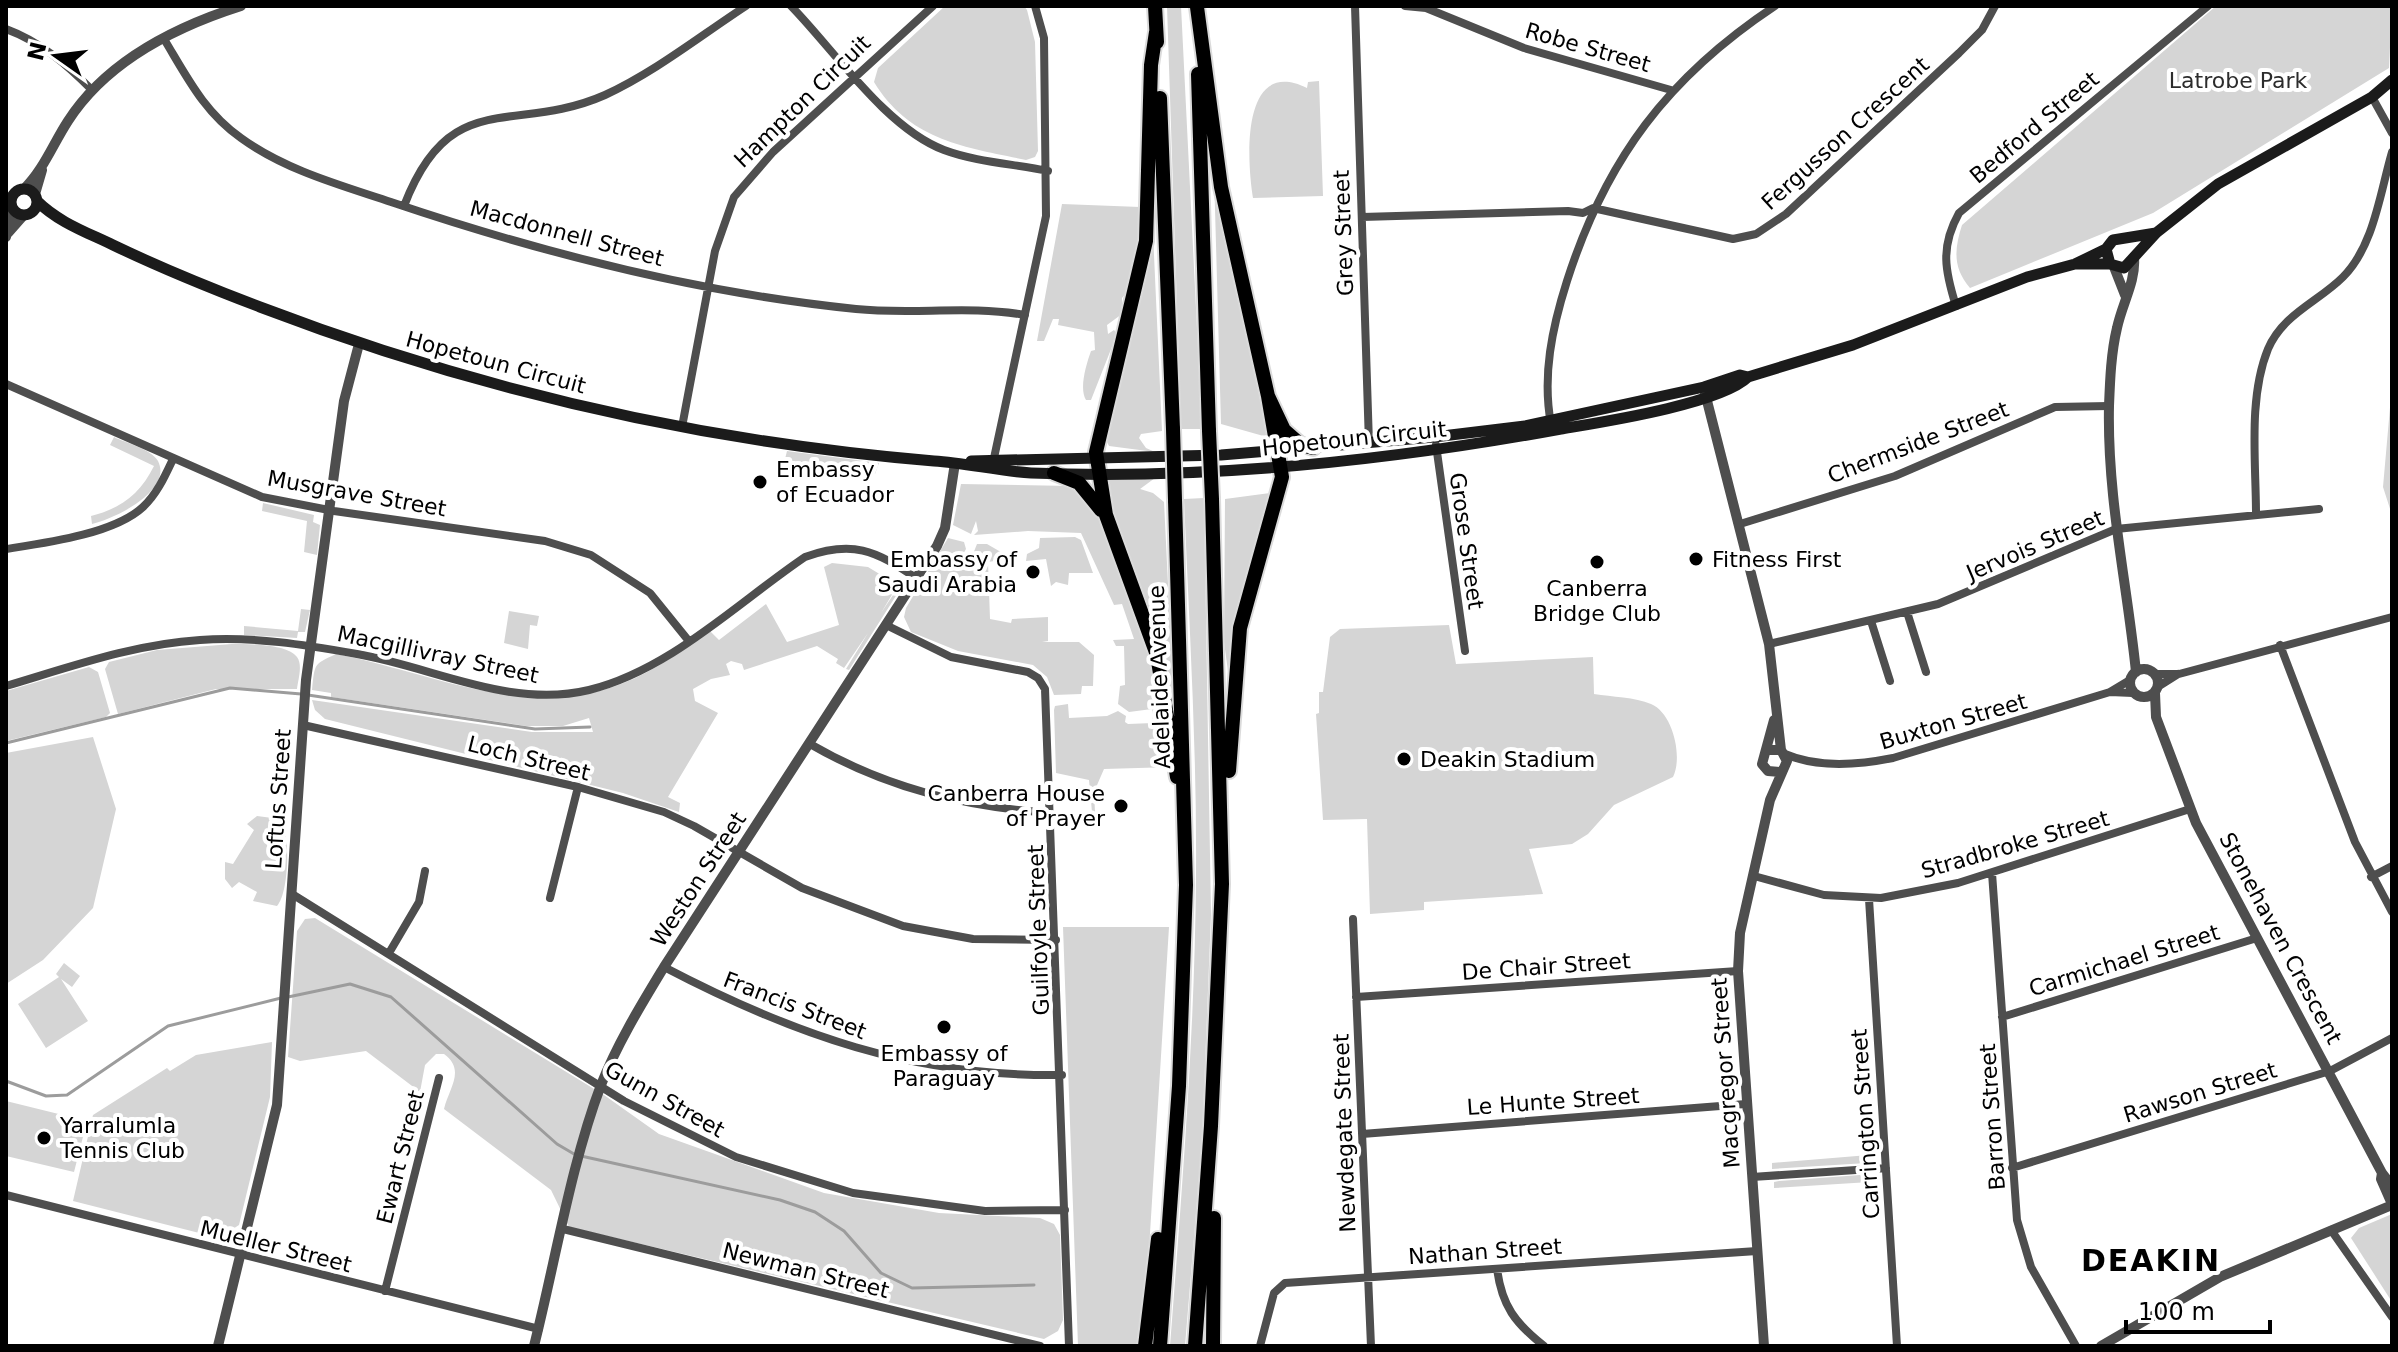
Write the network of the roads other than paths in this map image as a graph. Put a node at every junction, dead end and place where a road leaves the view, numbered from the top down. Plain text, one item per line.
1 (241, 6) edge
2 (746, 6) edge
3 (791, 6) edge
4 (933, 6) edge
5 (1035, 6) edge
6 (1155, 6) edge
7 (1197, 6) edge
8 (1355, 6) edge
9 (1405, 6) edge
10 (1775, 6) edge
11 (1995, 6) edge
12 (2208, 6) edge
13 (6, 29) edge
14 (1156, 32) junction
15 (164, 39) junction
16 (855, 75) junction
17 (2392, 80) edge
18 (92, 90) junction
19 (1671, 90) junction
20 (2372, 97) junction
21 (2392, 133) edge
22 (2392, 152) edge
23 (1048, 171) junction
24 (24, 192) edge
25 (9, 203) edge
26 (404, 206) junction
27 (1593, 208) junction
28 (28, 215) junction
29 (51, 215) junction
30 (1362, 217) junction
31 (2156, 233) junction
32 (7, 236) edge
33 (2127, 241) junction
34 (2106, 249) junction
35 (2134, 256) junction
36 (2075, 264) junction
37 (2112, 266) junction
38 (708, 287) junction
39 (2125, 295) junction
40 (1956, 306) junction
41 (1025, 315) junction
42 (359, 344) junction
43 (6, 384) edge
44 (1705, 392) junction
45 (1268, 396) junction
46 (2109, 406) junction
47 (1551, 426) junction
48 (682, 427) junction
49 (1434, 437) junction
50 (1369, 444) junction
51 (1313, 448) junction
52 (1276, 451) junction
53 (1436, 451) junction
54 (1097, 457) junction
55 (1370, 458) junction
56 (173, 459) junction
57 (955, 463) junction
58 (994, 464) junction
59 (1282, 467) junction
60 (1054, 473) junction
61 (1099, 473) junction
62 (2319, 509) dead end
63 (329, 510) junction
64 (2256, 514) junction
65 (1740, 524) junction
66 (1110, 528) junction
67 (2116, 529) junction
68 (6, 549) edge
69 (916, 578) junction
70 (1907, 612) junction
71 (2392, 617) edge
72 (1871, 621) junction
73 (886, 625) junction
74 (2133, 637) junction
75 (688, 640) junction
76 (1769, 644) junction
77 (2280, 645) junction
78 (310, 647) junction
79 (1465, 651) dead end
80 (1926, 672) dead end
81 (2133, 676) junction
82 (1890, 681) dead end
83 (2154, 681) junction
84 (6, 686) edge
85 (2110, 692) junction
86 (2137, 695) junction
87 (1775, 716) junction
88 (2156, 717) junction
89 (303, 725) junction
90 (810, 744) junction
91 (1767, 750) junction
92 (1783, 752) junction
93 (1803, 762) junction
94 (1782, 770) junction
95 (1766, 771) junction
96 (578, 787) junction
97 (1770, 800) junction
98 (2190, 809) junction
99 (1051, 813) junction
100 (1185, 838) junction
101 (738, 852) junction
102 (2392, 866) edge
103 (425, 871) dead end
104 (1992, 873) junction
105 (1754, 876) junction
106 (2371, 877) junction
107 (1222, 884) junction
108 (292, 894) junction
109 (550, 898) dead end
110 (1869, 899) junction
111 (2392, 912) edge
112 (1353, 919) dead end
113 (2257, 938) junction
114 (1056, 940) junction
115 (389, 953) junction
116 (664, 967) junction
117 (1738, 971) junction
118 (1356, 997) junction
119 (2002, 1017) junction
120 (2392, 1038) edge
121 (2330, 1071) junction
122 (1062, 1075) junction
123 (439, 1078) dead end
124 (601, 1085) junction
125 (1746, 1104) junction
126 (1211, 1126) junction
127 (1362, 1134) junction
128 (1174, 1152) junction
129 (1886, 1168) junction
130 (2012, 1168) junction
131 (2382, 1173) junction
132 (1752, 1177) junction
133 (2392, 1186) edge
134 (6, 1195) edge
135 (2392, 1205) edge
136 (1065, 1210) junction
137 (563, 1229) junction
138 (2331, 1230) junction
139 (1757, 1251) junction
140 (240, 1255) junction
141 (1497, 1269) junction
142 (1368, 1278) junction
143 (385, 1291) junction
144 (2392, 1317) edge
145 (539, 1329) junction
146 (218, 1346) edge
147 (534, 1346) edge
148 (1040, 1346) edge
149 (1069, 1346) edge
150 (1145, 1346) edge
151 (1160, 1346) edge
152 (1195, 1346) edge
153 (1213, 1346) edge
154 (1260, 1346) edge
155 (1371, 1346) edge
156 (1544, 1346) edge
157 (1764, 1346) edge
158 (1897, 1346) edge
159 (2076, 1346) edge
160 (2101, 1346) edge

1 - 15 street
2 - 26 street
3 - 16 street
4 - 16 street, Hampton Circuit
5 - 23 street
6 - 14 highway, Adelaide Avenue
7 - 45 highway
7 - 107 highway, bridge
8 - 30 street, Grey Street
9 - 19 street, Robe Street
10 - 19 street
11 - 27 street, Fergusson Crescent
12 - 40 street, Bedford Street
13 - 18 street
14 - 54 highway
14 - 100 highway, Adelaide Avenue, bridge
15 - 18 street
15 - 26 street, Macdonnell Street
16 - 23 street
16 - 38 street, Hampton Circuit
17 - 20 main road
18 - 24 street
19 - 27 street
20 - 21 street
20 - 31 main road
22 - 64 street
23 - 41 street
24 - 25 main road
24 - 28 main road
24 - 29 main road, Hopetoun Circuit
25 - 28 main road
25 - 32 street
26 - 38 street, Macdonnell Street
27 - 30 street, Fergusson Crescent
27 - 47 street
28 - 29 main road, Hopetoun Circuit
28 - 32 street
29 - 42 main road, Hopetoun Circuit
30 - 50 street, Grey Street
31 - 33 main road
31 - 35 main road
33 - 34 main road
33 - 35 main road
34 - 36 main road, Hopetoun Circuit
34 - 37 main road
35 - 37 main road
35 - 39 street, Stonehaven Crescent
36 - 37 main road, Hopetoun Circuit
36 - 40 main road, Hopetoun Circuit
37 - 39 street
38 - 41 street, Macdonnell Street
38 - 48 street, Hampton Circuit
39 - 46 street, Stonehaven Crescent
40 - 44 main road, Hopetoun Circuit
41 - 58 street
42 - 48 main road, Hopetoun Circuit
42 - 63 street, Loftus Street
43 - 56 street, Musgrave Street
44 - 47 main road, Hopetoun Circuit
44 - 65 street
45 - 51 highway
45 - 52 highway
46 - 65 street, Chermside Street
46 - 67 street, Stonehaven Crescent
47 - 49 main road, Hopetoun Circuit
47 - 53 main road, Hopetoun Circuit
48 - 57 main road, Hopetoun Circuit
49 - 50 main road, Hopetoun Circuit
49 - 53 street, Grose Street
50 - 51 main road, Hopetoun Circuit
50 - 55 main road, Grey Street
51 - 52 main road, Hopetoun Circuit
52 - 54 main road, Hopetoun Circuit
52 - 59 highway
53 - 55 main road, Hopetoun Circuit
53 - 79 street, Grose Street
54 - 58 main road, Hopetoun Circuit
54 - 61 highway
55 - 59 main road, Hopetoun Circuit
56 - 63 street, Musgrave Street
56 - 68 street
57 - 58 main road, Hopetoun Circuit
57 - 69 street, Weston Street
58 - 60 main road, Hopetoun Circuit
59 - 61 main road, Hopetoun Circuit
59 - 107 highway
60 - 61 main road, Hopetoun Circuit
60 - 66 highway
61 - 66 highway
62 - 64 street, Jervois Street
63 - 75 street, Musgrave Street
63 - 78 street, Loftus Street
64 - 67 street, Jervois Street
65 - 76 street
66 - 100 highway
67 - 70 street, Jervois Street
67 - 74 street, Stonehaven Crescent
69 - 73 street, Weston Street
69 - 75 street, Macgillivray Street
70 - 72 street, Jervois Street
70 - 80 street
71 - 77 street
72 - 76 street, Jervois Street
72 - 82 street
73 - 90 street, Weston Street
73 - 99 street, Guilfoyle Street
74 - 81 street, Stonehaven Crescent
74 - 83 street, Stonehaven Crescent
75 - 78 street, Macgillivray Street
76 - 87 street
77 - 83 street
77 - 106 street
78 - 84 street, Macgillivray Street
78 - 89 street, Loftus Street
81 - 83 street
81 - 85 street, Buxton Street
81 - 86 street, Stonehaven Crescent
83 - 86 street
83 - 88 street, Stonehaven Crescent
85 - 86 street, Buxton Street
85 - 93 street, Buxton Street
86 - 88 street, Stonehaven Crescent
87 - 91 street
87 - 92 street
88 - 98 street, Stonehaven Crescent
89 - 96 street, Loch Street
89 - 108 street, Loftus Street
90 - 99 street
90 - 101 street, Weston Street
91 - 92 street
91 - 95 street, Macgregor Street
92 - 93 street, Buxton Street
92 - 94 street, Macgregor Street
93 - 94 street, Buxton Street
94 - 95 street
94 - 97 street, Macgregor Street
95 - 97 street, Macgregor Street
96 - 101 street, Loch Street
96 - 109 street
97 - 105 street, Macgregor Street
98 - 104 street, Stradbroke Street
98 - 113 street, Stonehaven Crescent
99 - 114 street, Guilfoyle Street
100 - 128 highway, Adelaide Avenue
101 - 114 street, Loch Street
101 - 116 street, Weston Street
102 - 106 street
103 - 115 street
104 - 110 street, Stradbroke Street
104 - 119 street, Barron Street
105 - 110 street, Stradbroke Street
105 - 117 street, Macgregor Street
106 - 111 street
107 - 126 highway
108 - 115 street, Gunn Street
108 - 140 street, Loftus Street
110 - 129 street, Carrington Street
112 - 118 street, Newdegate Street
113 - 119 street, Carmichael Street
113 - 121 street, Stonehaven Crescent
114 - 122 street, Guilfoyle Street
115 - 124 street, Gunn Street
116 - 122 street, Francis Street
116 - 124 street, Weston Street
117 - 118 street, De Chair Street
117 - 125 street, Macgregor Street
118 - 127 street, Newdegate Street
119 - 130 street, Barron Street
120 - 121 street, Rawson Street
121 - 130 street, Rawson Street
121 - 131 street, Stonehaven Crescent
122 - 136 street, Guilfoyle Street
123 - 143 street, Ewart Street
124 - 136 street, Gunn Street
124 - 137 street, Weston Street
125 - 127 street, Le Hunte Street
125 - 132 street, Macgregor Street
126 - 152 highway
126 - 153 highway
127 - 142 street, Newdegate Street
128 - 150 highway
128 - 151 highway, Adelaide Avenue
129 - 132 street
129 - 158 street, Carrington Street
130 - 159 street, Barron Street
131 - 133 street, Stonehaven Crescent
131 - 135 street, Stonehaven Crescent
132 - 139 street, Macgregor Street
134 - 140 street, Mueller Street
135 - 138 street
136 - 149 street, Guilfoyle Street
137 - 145 street, Weston Street
137 - 148 street, Newman Street
138 - 144 street
138 - 160 street
139 - 141 street, Nathan Street
139 - 157 street, Macgregor Street
140 - 143 street, Mueller Street
140 - 146 street, Loftus Street
141 - 142 street, Nathan Street
141 - 156 street
142 - 154 street, Nathan Street
142 - 155 street, Newdegate Street
143 - 145 street, Mueller Street
145 - 147 street, Weston Street

